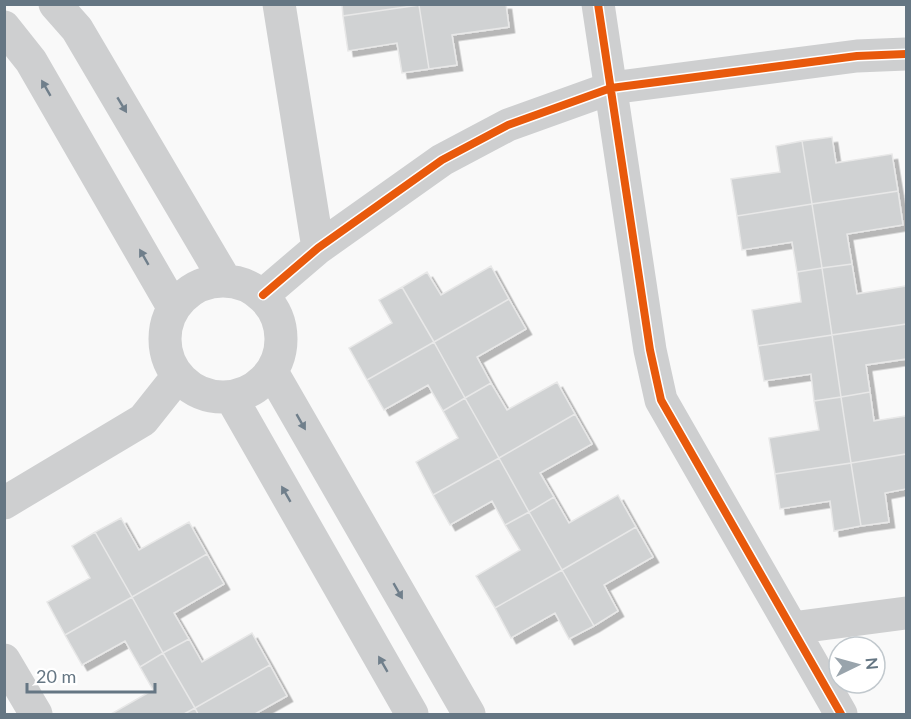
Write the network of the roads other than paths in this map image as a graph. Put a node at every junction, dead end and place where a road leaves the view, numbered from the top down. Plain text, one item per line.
1 (55, 4) edge
2 (279, 4) edge
3 (598, 4) edge
4 (4, 27) edge
5 (906, 54) edge
6 (611, 88) junction
7 (318, 248) junction
8 (225, 280) junction
9 (263, 295) junction
10 (173, 307) junction
11 (272, 372) junction
12 (178, 376) junction
13 (231, 397) junction
14 (4, 503) edge
15 (906, 613) edge
16 (792, 628) junction
17 (4, 660) edge
18 (36, 714) edge
19 (412, 714) edge
20 (469, 714) edge
21 (841, 714) edge

1 -> 8 street
2 - 7 street
3 - 6 street
10 -> 4 street
5 - 6 street
6 - 7 street
6 - 16 street
7 - 9 street
8 - 9 street
8 - 10 street
9 - 11 street
10 - 12 street
11 - 13 street
11 -> 20 street
12 - 13 street
12 - 14 street
19 -> 13 street
15 - 16 street
16 - 21 street
17 - 18 street

